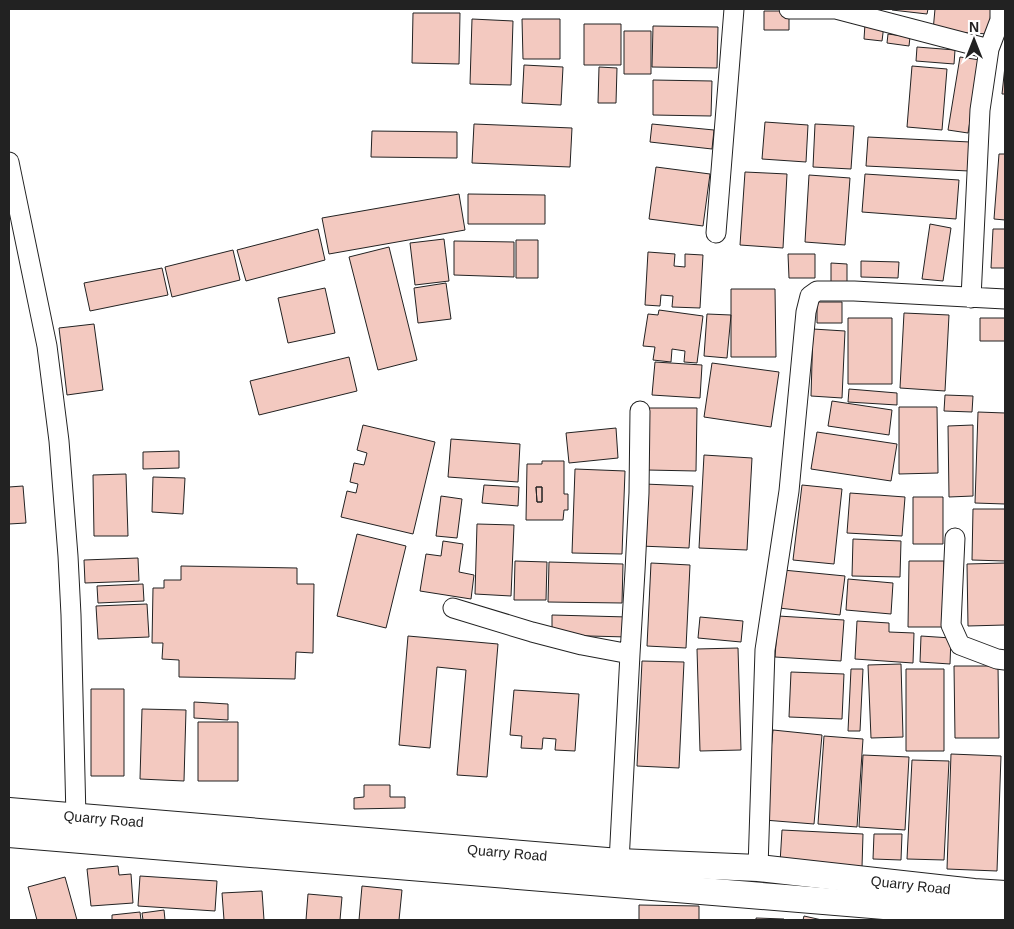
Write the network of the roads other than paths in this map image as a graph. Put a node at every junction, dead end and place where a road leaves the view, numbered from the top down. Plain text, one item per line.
1 (734, 9) edge
2 (789, 9) edge
3 (1000, 9) edge
4 (989, 49) junction
5 (9, 162) edge
6 (716, 233) dead end
7 (971, 298) junction
8 (1005, 300) edge
9 (640, 411) dead end
10 (955, 538) dead end
11 (453, 608) dead end
12 (630, 654) junction
13 (1005, 660) edge
14 (9, 811) edge
15 (76, 817) junction
16 (9, 834) edge
17 (619, 862) junction
18 (758, 868) junction
19 (1005, 894) edge
20 (1005, 916) edge

1 - 6 street
2 - 4 street
3 - 4 street
4 - 7 street
5 - 15 street
7 - 8 street
7 - 18 street
9 - 12 street
10 - 13 street
11 - 12 street
12 - 17 street
14 - 15 main road, Quarry Road
15 - 17 main road, Quarry Road
16 - 20 main road, Quarry Road
17 - 18 main road, Quarry Road
18 - 19 main road, Quarry Road

